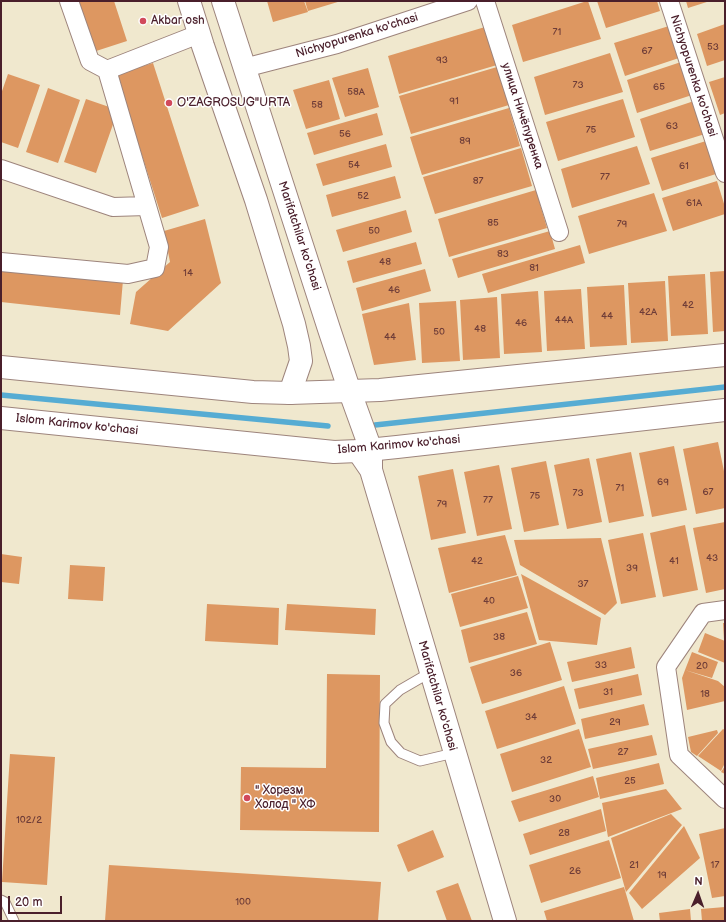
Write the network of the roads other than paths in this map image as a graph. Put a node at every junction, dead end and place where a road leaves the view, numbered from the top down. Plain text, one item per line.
1 (69, 1) edge
2 (189, 1) edge
3 (223, 1) edge
4 (468, 1) edge
5 (485, 1) edge
6 (669, 1) edge
7 (449, 4) edge
8 (199, 34) junction
9 (244, 68) junction
10 (107, 70) junction
11 (1, 169) edge
12 (725, 173) edge
13 (147, 206) junction
14 (559, 232) dead end
15 (1, 262) edge
16 (725, 355) edge
17 (1, 367) edge
18 (350, 392) junction
19 (290, 393) junction
20 (725, 410) edge
21 (1, 418) edge
22 (367, 457) junction
23 (725, 610) edge
24 (431, 672) junction
25 (454, 753) junction
26 (725, 799) edge
27 (1, 900) edge
28 (14, 921) edge
29 (505, 921) edge

1 - 10 street
2 - 8 main road
3 - 9 main road, Marifatchilar ko'chasi
4 - 7 street, Nichyopurenka ko'chasi
5 - 14 street, улица Ничёпуренка
6 - 12 street, Nichyopurenka ko'chasi
7 - 9 street, Nichyopurenka ko'chasi
8 - 10 street
8 - 19 main road
9 - 18 main road, Marifatchilar ko'chasi
10 - 13 street
11 - 13 street
13 - 15 street
16 - 18 main road
17 - 19 main road
18 - 19 main road
18 - 22 main road, Marifatchilar ko'chasi
20 - 22 main road, Islom Karimov ko'chasi
21 - 22 main road, Islom Karimov ko'chasi
22 - 24 main road, Marifatchilar ko'chasi
23 - 26 street
24 - 25 main road, Marifatchilar ko'chasi
24 - 25 lane
25 - 29 main road, Marifatchilar ko'chasi
27 - 28 lane

